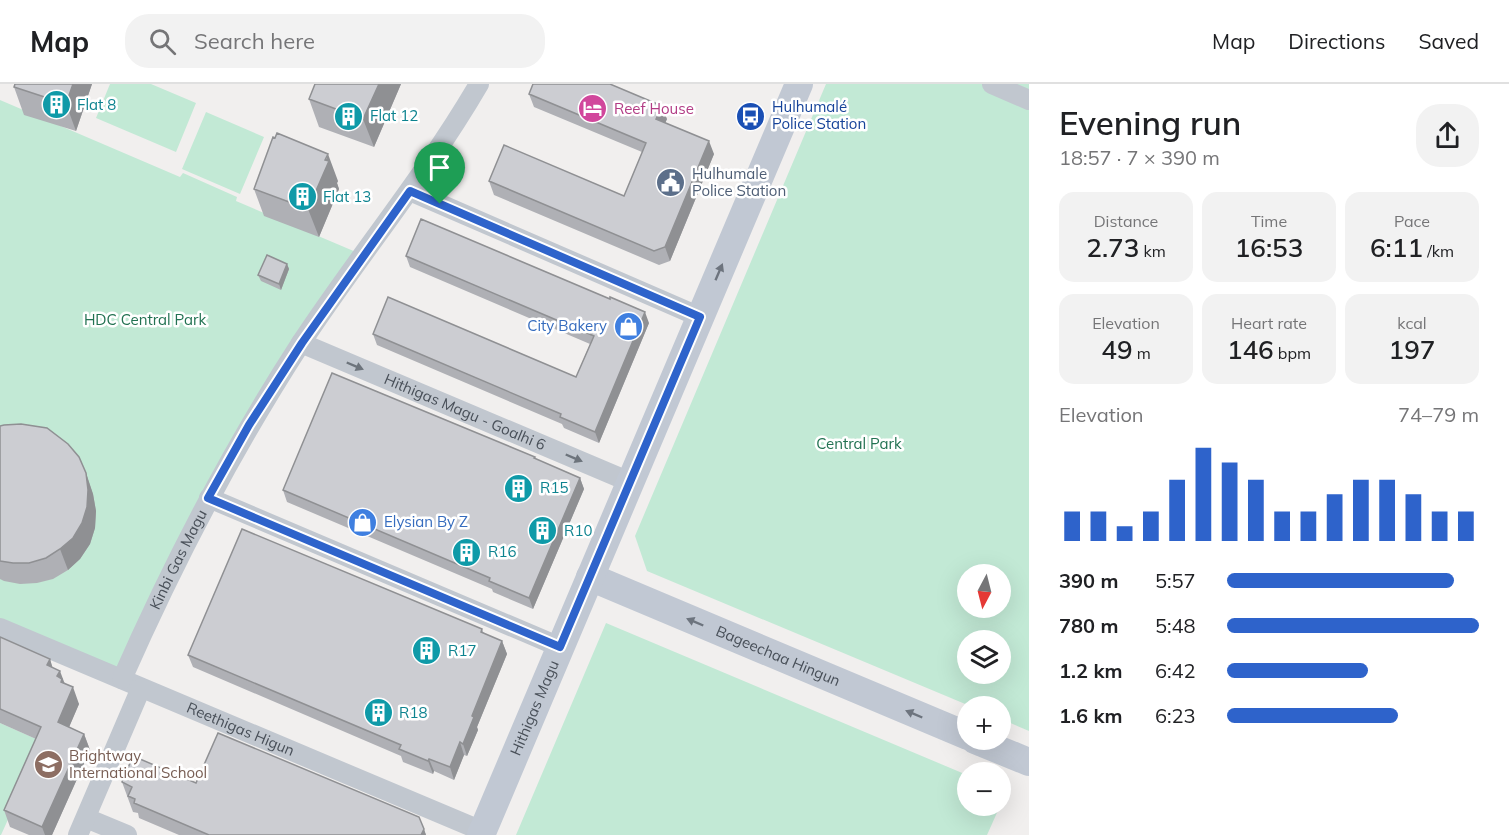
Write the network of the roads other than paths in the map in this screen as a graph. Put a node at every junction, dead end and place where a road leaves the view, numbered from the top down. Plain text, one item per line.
1 (478, 84) edge
2 (799, 84) edge
3 (992, 84) edge
4 (1029, 100) edge
5 (410, 191) junction
6 (700, 317) junction
7 (302, 343) junction
8 (630, 482) junction
9 (208, 498) junction
10 (590, 577) junction
11 (0, 628) edge
12 (560, 647) junction
13 (122, 680) junction
14 (141, 688) junction
15 (957, 731) edge
16 (1000, 750) edge
17 (1029, 762) edge
18 (82, 826) edge
19 (481, 833) edge
20 (127, 835) edge

1 - 5 street, Kinbi Gas Magu
6 -> 2 street, Hithigas Magu
3 - 4 street
5 - 6 street
5 - 7 street, Kinbi Gas Magu
6 - 8 street, Hithigas Magu
7 -> 8 street, Hithigas Magu - Goalhi 6
7 - 9 street, Kinbi Gas Magu
8 - 10 street, Hithigas Magu
9 - 12 street
9 - 13 street, Kinbi Gas Magu
10 - 12 street, Hithigas Magu
15 -> 10 street, Bageechaa Hingun
11 - 13 street, Reethigas Higun
12 - 19 street, Hithigas Magu
13 - 14 street, Reethigas Higun
14 - 18 street
14 - 19 street, Reethigas Higun
16 - 17 street
18 - 20 street

